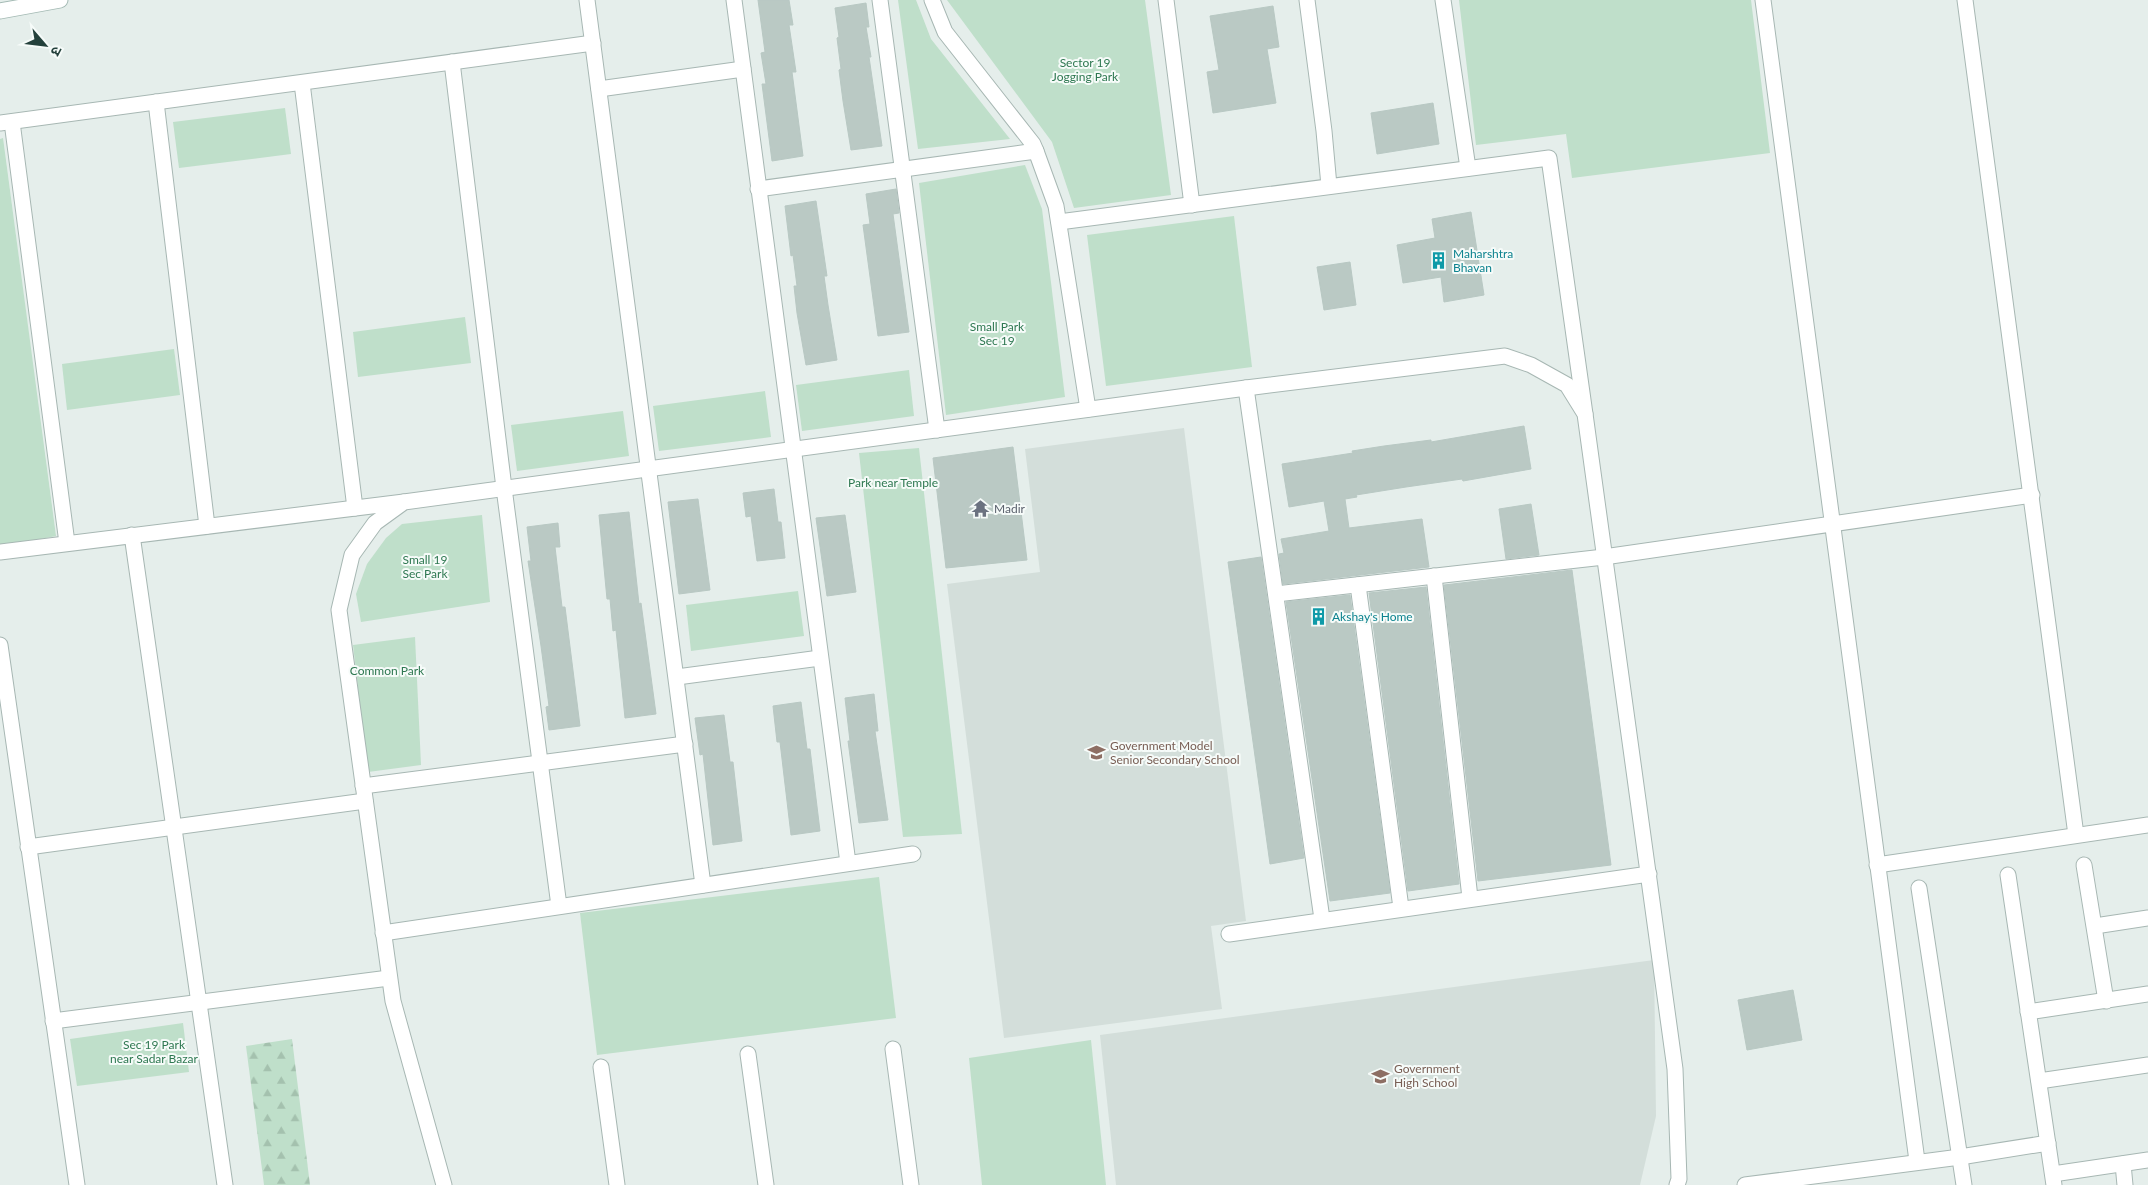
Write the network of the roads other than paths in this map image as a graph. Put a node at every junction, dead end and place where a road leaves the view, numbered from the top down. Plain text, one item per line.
1 (60, 0) edge
2 (587, 0) edge
3 (734, 0) edge
4 (880, 0) edge
5 (932, 0) edge
6 (1166, 0) edge
7 (1307, 0) edge
8 (1442, 0) edge
9 (1762, 0) edge
10 (1965, 0) edge
11 (0, 11) edge
12 (593, 43) junction
13 (452, 62) junction
14 (743, 70) junction
15 (302, 83) junction
16 (599, 89) junction
17 (156, 102) junction
18 (6, 122) edge
19 (1036, 151) junction
20 (1468, 168) junction
21 (902, 169) junction
22 (1329, 186) junction
23 (758, 189) junction
24 (1192, 205) junction
25 (1059, 222) junction
26 (1246, 388) junction
27 (1088, 409) junction
28 (1585, 414) junction
29 (937, 430) junction
30 (792, 449) junction
31 (650, 469) junction
32 (504, 488) junction
33 (2032, 495) junction
34 (404, 502) junction
35 (355, 508) junction
36 (1832, 524) junction
37 (207, 526) junction
38 (132, 535) junction
39 (66, 544) junction
40 (0, 552) edge
41 (1604, 557) junction
42 (1434, 576) junction
43 (1358, 585) junction
44 (1276, 594) junction
45 (0, 645) edge
46 (820, 658) junction
47 (677, 677) junction
48 (685, 744) junction
49 (540, 763) junction
50 (363, 786) junction
51 (365, 801) junction
52 (2148, 825) edge
53 (174, 828) junction
54 (2076, 835) junction
55 (28, 847) junction
56 (913, 854) dead end
57 (848, 863) junction
58 (1877, 865) junction
59 (2084, 865) dead end
60 (1649, 874) junction
61 (2008, 875) dead end
62 (703, 885) junction
63 (1919, 888) dead end
64 (1470, 898) junction
65 (560, 906) junction
66 (1401, 908) junction
67 (2148, 918) edge
68 (1322, 919) junction
69 (2095, 926) junction
70 (383, 933) junction
71 (1229, 934) dead end
72 (389, 978) junction
73 (2148, 994) edge
74 (2106, 1001) junction
75 (199, 1002) junction
76 (2028, 1012) junction
77 (53, 1021) junction
78 (893, 1049) dead end
79 (748, 1054) dead end
80 (2148, 1065) edge
81 (601, 1067) dead end
82 (2039, 1081) junction
83 (2048, 1143) junction
84 (1960, 1157) junction
85 (2148, 1160) edge
86 (1916, 1162) junction
87 (2123, 1164) junction
88 (2053, 1180) edge
89 (77, 1185) edge
90 (225, 1185) edge
91 (444, 1185) edge
92 (617, 1185) edge
93 (766, 1185) edge
94 (911, 1185) edge
95 (1677, 1185) edge
96 (1745, 1185) edge
97 (1964, 1185) edge
98 (2126, 1185) edge

1 - 11 street
2 - 12 street
3 - 14 street
4 - 21 street
5 - 19 street
6 - 24 street
7 - 22 street
8 - 20 street
9 - 36 street
10 - 33 street
12 - 13 street
12 - 16 street
13 - 15 street
13 - 32 street
14 - 16 street
14 - 23 street
15 - 17 street
15 - 35 street
16 - 31 street
17 - 18 street
17 - 37 street
18 - 39 street
19 - 21 street
19 - 25 street
20 - 22 street
20 - 28 street
21 - 23 street
21 - 29 street
22 - 24 street
23 - 30 street
24 - 25 street
25 - 27 street
26 - 27 street
26 - 28 street
26 - 44 street
27 - 29 street
28 - 41 street
29 - 30 street
30 - 31 street
30 - 46 street
31 - 32 street
31 - 47 street
32 - 34 street
32 - 49 street
33 - 36 street
33 - 54 street
34 - 35 street
34 - 50 street
35 - 37 street
36 - 41 street
36 - 58 street
37 - 38 street
38 - 39 street
38 - 53 street
39 - 40 street
41 - 42 street
41 - 60 street
42 - 43 street
42 - 64 street
43 - 44 street
43 - 66 street
44 - 68 street
45 - 55 street
46 - 47 street
46 - 57 street
47 - 48 street
48 - 49 street
48 - 62 street
49 - 50 street
49 - 65 street
50 - 51 street
51 - 53 street
51 - 70 street
52 - 54 street
53 - 55 street
53 - 75 street
54 - 58 street
55 - 77 street
56 - 57 street
57 - 62 street
58 - 86 street
59 - 69 street
60 - 64 street
60 - 95 street
61 - 76 street
62 - 65 street
63 - 84 street
64 - 66 street
65 - 70 street
66 - 68 street
67 - 69 street
68 - 71 street
69 - 74 street
70 - 72 street
72 - 75 street
72 - 91 street
73 - 74 street
74 - 76 street
75 - 77 street
75 - 90 street
76 - 82 street
77 - 89 street
78 - 94 street
79 - 93 street
80 - 82 street
81 - 92 street
82 - 83 street
83 - 84 street
83 - 88 street
84 - 86 street
84 - 97 street
85 - 87 street
86 - 96 street
87 - 88 street
87 - 98 street

